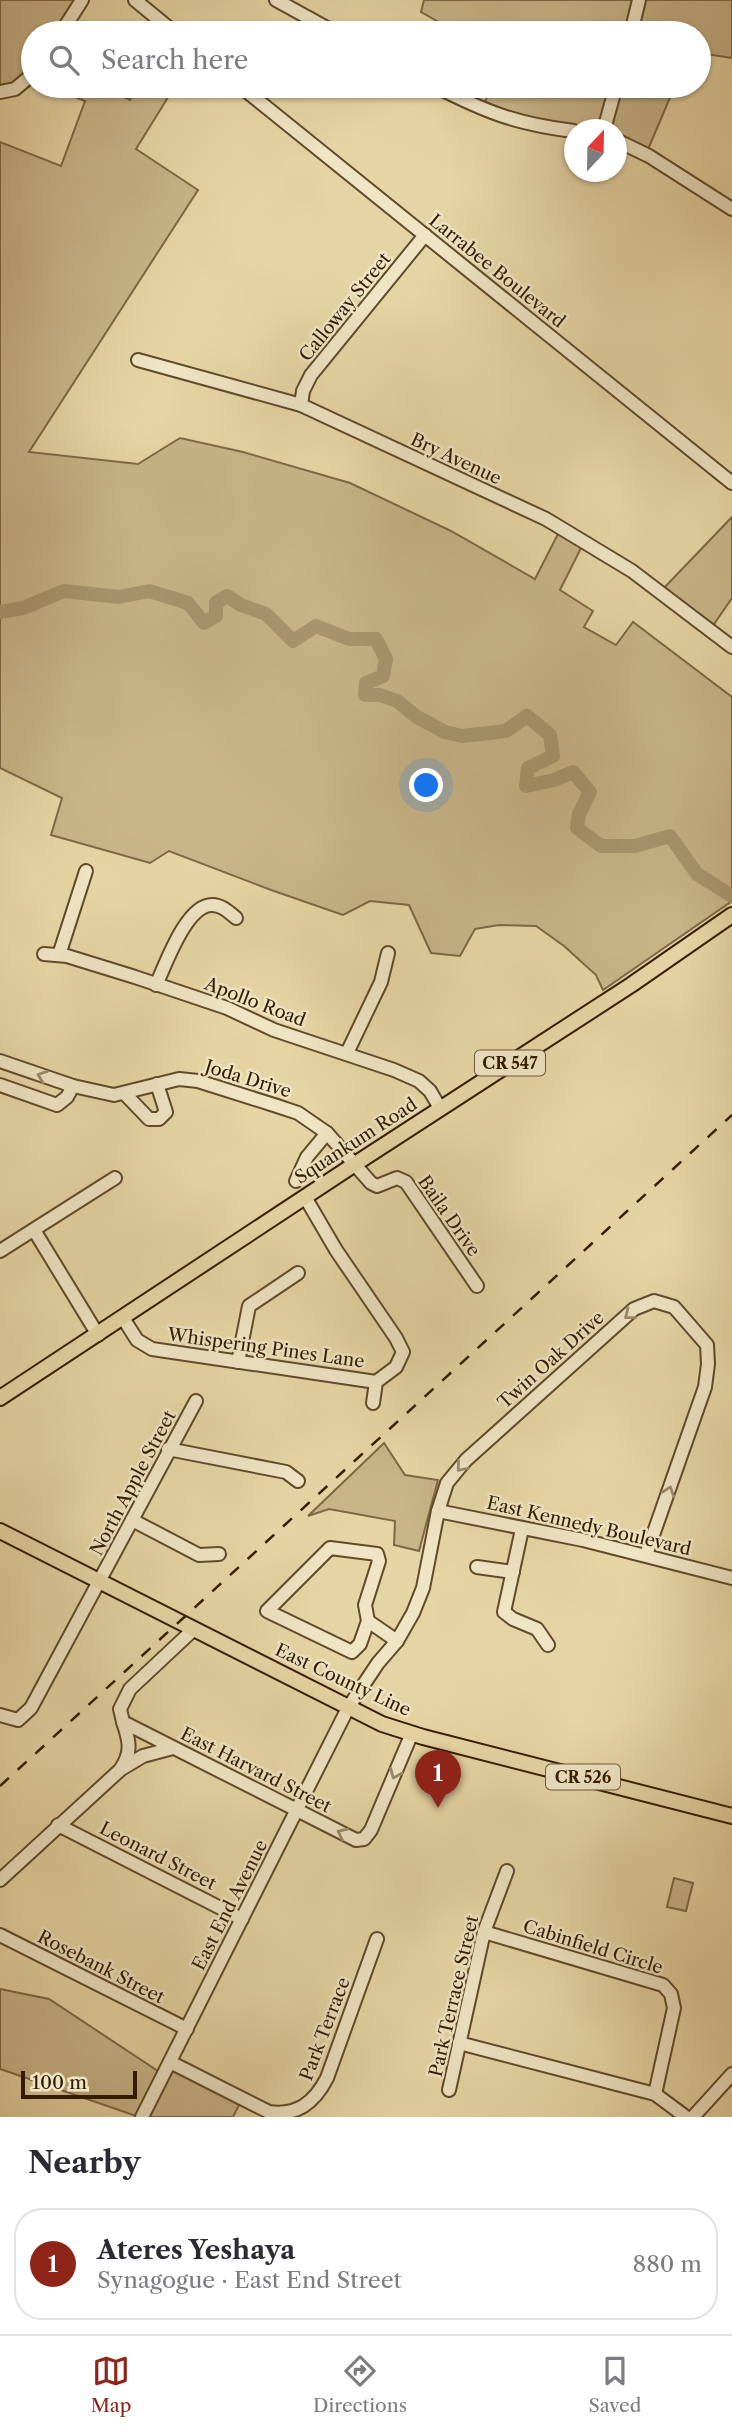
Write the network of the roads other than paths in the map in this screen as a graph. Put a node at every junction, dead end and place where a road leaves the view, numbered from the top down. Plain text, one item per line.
1 (82, 0) edge
2 (135, 0) edge
3 (276, 0) edge
4 (69, 21) edge
5 (160, 21) edge
6 (314, 21) edge
7 (21, 84) edge
8 (0, 92) edge
9 (255, 98) edge
10 (460, 98) edge
11 (613, 98) edge
12 (607, 119) edge
13 (564, 129) edge
14 (627, 145) edge
15 (732, 209) edge
16 (425, 235) junction
17 (138, 360) dead end
18 (301, 405) junction
19 (732, 483) edge
20 (732, 647) edge
21 (86, 872) dead end
22 (732, 915) edge
23 (236, 918) dead end
24 (388, 953) dead end
25 (44, 954) dead end
26 (59, 955) junction
27 (156, 985) junction
28 (347, 1053) junction
29 (0, 1061) edge
30 (157, 1084) junction
31 (0, 1085) edge
32 (73, 1086) junction
33 (125, 1094) junction
34 (440, 1108) junction
35 (327, 1133) junction
36 (355, 1164) junction
37 (115, 1178) dead end
38 (296, 1181) dead end
39 (305, 1197) junction
40 (34, 1230) junction
41 (0, 1251) edge
42 (298, 1273) dead end
43 (477, 1286) dead end
44 (123, 1318) junction
45 (98, 1335) junction
46 (238, 1362) junction
47 (376, 1382) junction
48 (0, 1398) edge
49 (196, 1401) dead end
50 (373, 1403) dead end
51 (168, 1450) junction
52 (298, 1481) dead end
53 (438, 1511) junction
54 (132, 1520) junction
55 (522, 1528) junction
56 (0, 1531) edge
57 (219, 1554) dead end
58 (646, 1556) junction
59 (477, 1567) dead end
60 (513, 1572) junction
61 (732, 1578) edge
62 (101, 1581) junction
63 (368, 1621) junction
64 (194, 1629) junction
65 (397, 1641) junction
66 (548, 1645) dead end
67 (348, 1708) junction
68 (0, 1715) edge
69 (123, 1722) junction
70 (412, 1734) junction
71 (173, 1748) junction
72 (120, 1770) junction
73 (296, 1811) junction
74 (732, 1815) edge
75 (58, 1825) junction
76 (507, 1871) dead end
77 (0, 1880) edge
78 (242, 1919) junction
79 (484, 1932) junction
80 (0, 1935) edge
81 (377, 1940) dead end
82 (187, 2029) junction
83 (459, 2043) junction
84 (170, 2062) junction
85 (732, 2074) edge
86 (449, 2090) dead end
87 (655, 2094) junction
88 (142, 2117) edge
89 (686, 2117) edge
90 (693, 2117) edge

1 - 4 street
2 - 5 street
3 - 6 street
7 - 8 street
9 - 16 street, Larrabee Boulevard
10 - 13 street
11 - 12 street
14 - 15 street
16 - 18 street, Calloway Street
16 - 19 street, Larrabee Boulevard
17 - 18 street, Bry Avenue
18 - 20 street, Bry Avenue
21 - 26 street
22 - 34 main road, Squankum Road / CR 547
23 - 27 street
24 - 28 street
25 - 26 street, Apollo Road
26 - 27 street, Apollo Road
27 - 28 street, Apollo Road
28 - 34 street, Apollo Road
32 -> 29 street, Joda Drive
30 - 33 street, Joda Drive
30 - 33 street
30 - 35 street, Joda Drive
31 - 32 street
32 - 33 street, Joda Drive
34 - 36 main road, Squankum Road / CR 547
35 - 36 street, Joda Drive
35 - 38 street
36 - 39 main road, Squankum Road / CR 547
36 - 43 street, Baila Drive
37 - 40 street
39 - 44 main road, Squankum Road / CR 547
39 - 47 street, Whispering Pines Lane
40 - 41 street
40 - 45 street
42 - 46 street
44 - 45 main road, Squankum Road / CR 547
44 - 46 street, Whispering Pines Lane
45 - 48 main road, Squankum Road / CR 547
46 - 47 street, Whispering Pines Lane
47 - 50 street, Whispering Pines Lane
49 - 51 street, North Apple Street
51 - 52 street
51 - 54 street, North Apple Street
53 - 55 street, East Kennedy Boulevard
58 -> 53 street, Twin Oak Drive
53 - 65 street, Twin Oak Drive
54 - 57 street
54 - 62 street, North Apple Street
55 - 58 street, East Kennedy Boulevard
55 - 60 street
56 - 62 main road, East County Line / CR 526
58 - 61 street, East Kennedy Boulevard
59 - 60 street
60 - 66 street
62 - 64 main road, East County Line / CR 526
62 - 68 street, North Apple Street
63 - 63 street
63 - 65 street
64 - 67 main road, East County Line / CR 526
64 - 69 street
65 - 67 street, Twin Oak Drive
67 - 70 main road, East County Line / CR 526
67 - 73 street, East End Avenue
69 - 71 street, East Harvard Street
69 - 72 street
70 -> 73 street, East Harvard Street
70 - 74 main road, East County Line / CR 526
71 - 72 street
71 - 73 street, East Harvard Street
72 - 75 street
73 - 78 street, East End Avenue
75 - 77 street
75 - 78 street, Leonard Street
76 - 79 street, Park Terrace Street
78 - 82 street, East End Avenue
79 - 83 street, Park Terrace Street
79 - 87 street, Cabinfield Circle
80 - 82 street, Rosebank Street
81 - 84 street, Park Terrace
82 - 84 street, East End Avenue
83 - 86 street, Park Terrace Street
83 - 87 street
84 - 88 street, East End Avenue
85 - 90 street
87 - 89 street

